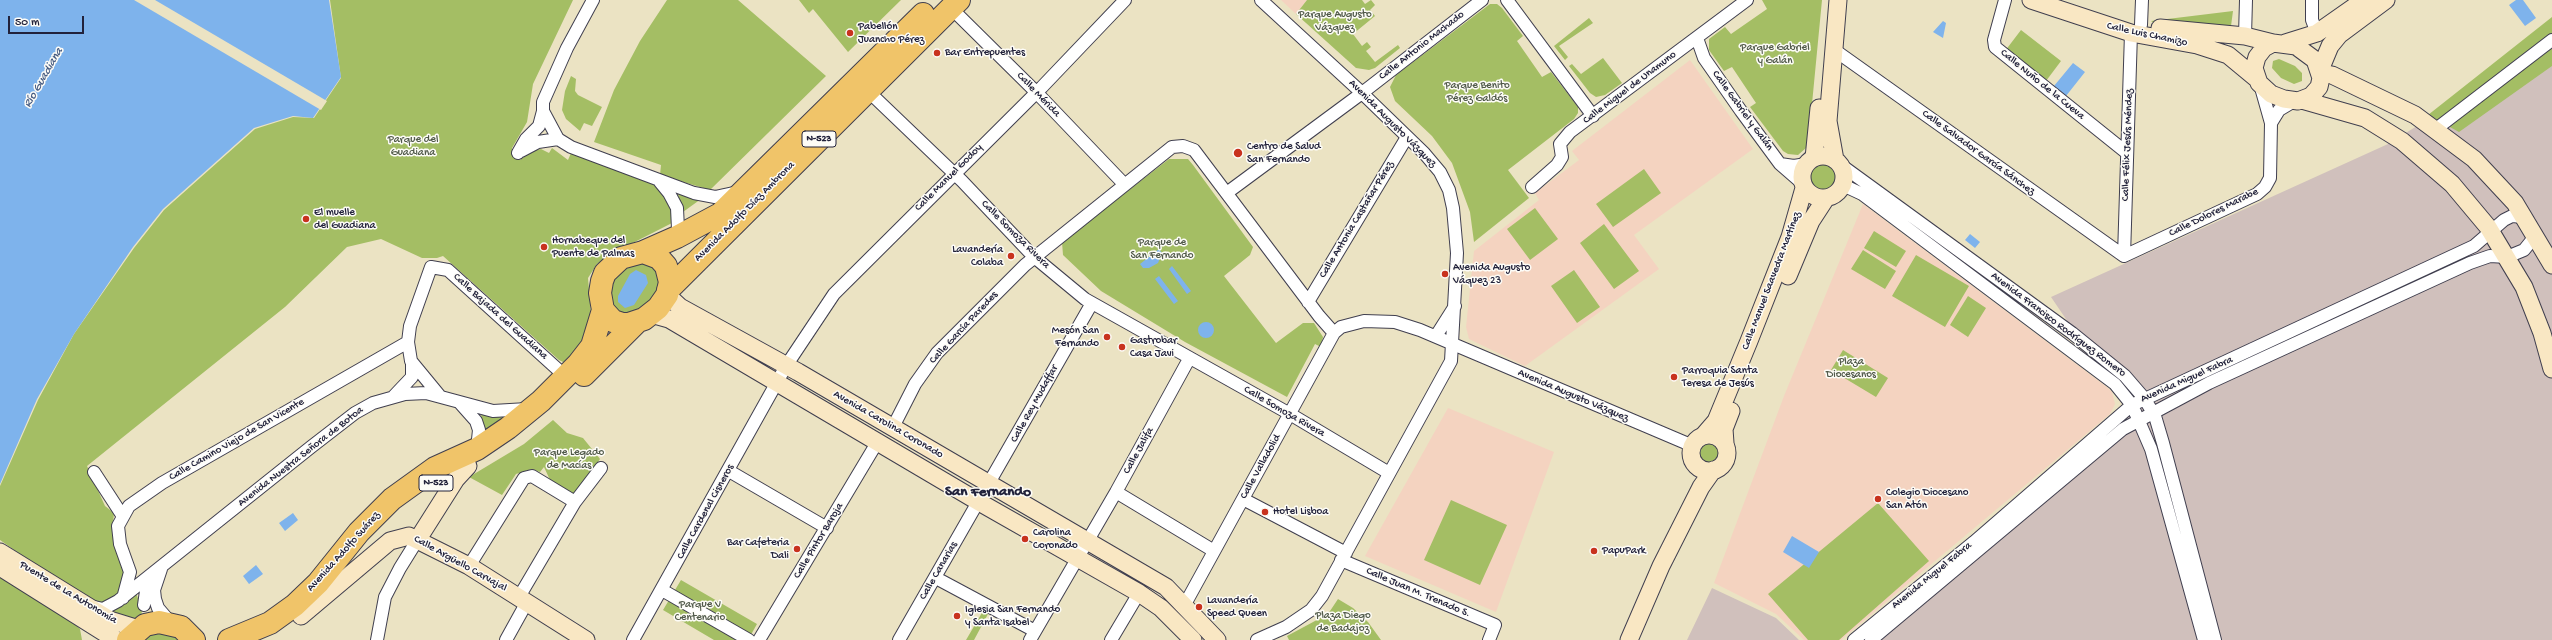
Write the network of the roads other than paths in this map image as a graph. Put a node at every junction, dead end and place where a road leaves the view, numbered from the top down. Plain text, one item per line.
1 (593, 0) edge
2 (1125, 0) edge
3 (1261, 0) edge
4 (1482, 0) edge
5 (1507, 0) edge
6 (1747, 0) edge
7 (1829, 0) edge
8 (1838, 0) edge
9 (2005, 0) edge
10 (2031, 0) edge
11 (2060, 0) edge
12 (2142, 0) edge
13 (2246, 0) edge
14 (2312, 0) edge
15 (2364, 0) edge
16 (2386, 0) edge
17 (949, 3) edge
18 (2136, 29) junction
19 (2317, 33) junction
20 (2245, 36) junction
21 (1698, 38) junction
22 (2552, 40) edge
23 (2279, 43) junction
24 (1833, 49) junction
25 (1682, 50) junction
26 (1704, 58) junction
27 (2324, 73) junction
28 (2258, 81) junction
29 (868, 91) junction
30 (1036, 92) junction
31 (1362, 94) junction
32 (2298, 100) junction
33 (543, 111) junction
34 (1593, 116) junction
35 (2270, 123) junction
36 (2436, 129) junction
37 (1407, 137) junction
38 (558, 139) junction
39 (2127, 153) junction
40 (1810, 161) junction
41 (1838, 162) junction
42 (1780, 164) junction
43 (953, 174) junction
44 (660, 181) junction
45 (1124, 184) junction
46 (1803, 186) junction
47 (1532, 187) dead end
48 (747, 188) junction
49 (1228, 192) junction
50 (1833, 194) junction
51 (2523, 217) junction
52 (678, 229) dead end
53 (2532, 231) junction
54 (2491, 232) junction
55 (643, 252) junction
56 (1033, 256) junction
57 (2124, 256) junction
58 (2507, 257) junction
59 (2552, 265) edge
60 (667, 293) junction
61 (1308, 302) junction
62 (1092, 303) junction
63 (1456, 305) junction
64 (603, 310) junction
65 (644, 318) junction
66 (1334, 333) junction
67 (1436, 336) junction
68 (408, 342) junction
69 (1453, 344) junction
70 (1189, 359) junction
71 (411, 360) junction
72 (786, 366) junction
73 (2552, 369) edge
74 (565, 376) junction
75 (777, 384) junction
76 (439, 395) junction
77 (394, 396) junction
78 (2144, 398) junction
79 (460, 402) junction
80 (2132, 405) junction
81 (532, 408) junction
82 (2152, 413) junction
83 (1290, 414) junction
84 (2140, 420) junction
85 (892, 428) junction
86 (878, 441) junction
87 (1725, 444) junction
88 (1696, 448) junction
89 (472, 457) junction
90 (601, 468) dead end
91 (1713, 470) junction
92 (729, 471) junction
93 (94, 472) dead end
94 (1389, 473) junction
95 (990, 484) junction
96 (1116, 492) junction
97 (1243, 499) junction
98 (575, 502) junction
99 (979, 502) junction
100 (122, 515) junction
101 (827, 528) junction
102 (418, 539) junction
103 (1088, 542) junction
104 (1214, 551) junction
105 (0, 552) edge
106 (1344, 557) junction
107 (1078, 558) junction
108 (469, 566) junction
109 (1661, 566) junction
110 (0, 567) edge
111 (161, 569) junction
112 (130, 572) junction
113 (149, 578) junction
114 (936, 578) junction
115 (137, 586) junction
116 (662, 590) junction
117 (1139, 593) junction
118 (123, 598) junction
119 (523, 600) junction
120 (1184, 606) junction
121 (80, 610) junction
122 (301, 616) junction
123 (171, 623) junction
124 (139, 625) edge
125 (1033, 636) edge
126 (90, 640) edge
127 (116, 640) edge
128 (194, 640) edge
129 (229, 640) edge
130 (262, 640) edge
131 (377, 640) edge
132 (506, 640) edge
133 (586, 640) edge
134 (633, 640) edge
135 (749, 640) edge
136 (759, 640) edge
137 (899, 640) edge
138 (1111, 640) edge
139 (1193, 640) edge
140 (1217, 640) edge
141 (1257, 640) edge
142 (1489, 640) edge
143 (1629, 640) edge
144 (1854, 640) edge
145 (1871, 640) edge
146 (2204, 640) edge
147 (2216, 640) edge

1 - 33 street
2 - 30 street, Calle Manuel Godoy
3 - 31 street, Avenida Augusto Vázquez
4 - 31 street, Calle Antonio Machado
5 - 34 street
6 - 21 street, Calle Miguel de Unamuno
7 - 40 main road
8 - 24 main road
9 - 39 street, Calle Nuño de la Cueva
10 - 18 main road, Calle Luis Chamizo
11 - 18 main road, Calle Luis Chamizo
12 - 18 street, Calle Félix Jesús Méndez
13 - 20 street
14 - 19 street
15 - 19 main road
16 - 27 main road
17 - 29 highway, Avenida Adolfo Díaz Ambrona / N-523
17 - 30 street, Calle Mérida
17 - 48 highway, Avenida Adolfo Díaz Ambrona / N-523
18 - 20 main road, Calle Luis Chamizo
18 - 28 main road, Calle Luis Chamizo
18 - 39 street, Calle Félix Jesús Méndez
19 - 23 main road
20 - 23 main road, Calle Luis Chamizo
21 - 25 street, Calle Miguel de Unamuno
21 - 26 street, Calle Gabriel y Galán
22 - 36 street
23 - 27 main road
23 - 28 main road
24 - 41 main road
24 - 57 street, Calle Salvador García Sánchez
25 - 26 street
25 - 34 street, Calle Miguel de Unamuno
26 - 42 street, Calle Gabriel y Galán
27 - 32 main road
27 - 36 main road
28 - 32 main road
28 - 35 street, Calle Dolores Marabe
29 - 43 street, Calle Somoza Rivera
29 - 60 highway, Avenida Adolfo Díaz Ambrona / N-523
30 - 43 street, Calle Manuel Godoy
30 - 45 street, Calle Mérida
31 - 37 street, Avenida Augusto Vázquez
31 - 49 street, Calle Antonio Machado
32 - 35 street
32 - 54 main road
33 - 38 street
33 - 38 street
34 - 47 street, Calle Miguel de Unamuno
35 - 57 street, Calle Dolores Marabe
36 - 51 main road
37 - 61 street, Calle Antonia Castañar Pérez
37 - 63 street, Avenida Augusto Vázquez
38 - 44 street
39 - 57 street, Calle Félix Jesús Méndez
40 - 41 main road
40 - 42 street
40 - 46 main road
41 - 50 main road
41 - 78 street, Avenida Francisco Rodríguez Romero
42 - 46 street, Calle Gabriel y Galán
43 - 56 street, Calle Somoza Rivera
43 - 72 street, Calle Manuel Godoy
44 - 48 street
44 - 52 street
45 - 49 street
45 - 56 street
46 - 50 main road
46 - 88 main road, Calle Manuel Saavedra Martínez
48 - 55 highway, Avenida Adolfo Díaz Ambrona / N-523
49 - 61 street
50 - 80 street, Avenida Francisco Rodríguez Romero
50 - 87 main road, Calle Manuel Saavedra Martínez
51 - 53 main road
51 - 54 street, Avenida Miguel Fabra
53 - 58 street, Avenida Miguel Fabra
53 - 59 main road
54 - 58 main road
54 - 78 street, Avenida Miguel Fabra
55 - 60 highway
55 - 64 highway, N-523
56 - 62 street, Calle Somoza Rivera
56 - 85 street, Calle García Paredes
58 - 73 main road
58 - 82 street, Avenida Miguel Fabra
60 - 65 highway, N-523
60 - 72 main road, Avenida Carolina Coronado
61 - 66 street
62 - 70 street, Calle Somoza Rivera
62 - 95 street, Calle Rey Mudaffar
63 - 67 street
63 - 69 street, Avenida Augusto Vázquez
64 - 65 highway
64 - 74 highway, Avenida Adolfo Suárez / N-523
65 - 75 main road, Avenida Carolina Coronado
65 - 89 highway, Avenida Adolfo Suárez / N-523
66 - 67 street
66 - 83 street, Calle Valladolid
67 - 69 street
68 - 71 street
68 - 74 street, Calle Bajada del Guadiana
68 - 100 street, Calle Camino Viejo de San Vicente
69 - 88 street, Avenida Augusto Vázquez
69 - 94 street, Avenida Augusto Vázquez
70 - 83 street, Calle Somoza Rivera
70 - 96 street, Calle Jalifa
71 - 76 street
71 - 77 street
72 - 75 street
72 - 85 main road, Avenida Carolina Coronado
74 - 81 highway, Avenida Adolfo Suárez / N-523
75 - 86 main road, Avenida Carolina Coronado
75 - 92 street, Calle Cardenal Cisneros
76 - 77 street, Avenida Nuestra Señora de Botoa
76 - 79 street, Avenida Nuestra Señora de Botoa
77 - 111 street, Avenida Nuestra Señora de Botoa
78 - 80 street, Avenida Miguel Fabra
78 - 82 street, Avenida Francisco Rodríguez Romero
79 - 81 street, Avenida Nuestra Señora de Botoa
79 - 89 street
80 - 84 street, Avenida Francisco Rodríguez Romero
80 - 144 street, Avenida Miguel Fabra
81 - 89 highway, Avenida Adolfo Suárez / N-523
82 - 84 street, Avenida Miguel Fabra
82 - 147 street, Avenida Francisco Rodríguez Romero
83 - 94 street, Calle Somoza Rivera
83 - 97 street, Calle Valladolid
84 - 145 street, Avenida Miguel Fabra
84 - 146 street, Avenida Francisco Rodríguez Romero
85 - 95 main road, Avenida Carolina Coronado
86 - 99 main road, Avenida Carolina Coronado
86 - 101 street, Calle Pintor Baroja
87 - 88 main road
87 - 91 main road
88 - 91 main road
88 - 109 main road
89 - 102 main road
89 - 122 highway, Avenida Adolfo Suárez / N-523
89 - 129 highway, Avenida Adolfo Suárez / N-523
90 - 98 street
91 - 109 main road
92 - 101 street
92 - 116 street, Calle Cardenal Cisneros
93 - 100 street
94 - 106 street, Avenida Augusto Vázquez
95 - 99 street
95 - 103 main road, Avenida Carolina Coronado
96 - 103 street, Calle Jalifa
96 - 104 street
97 - 104 street, Calle Valladolid
97 - 106 street, Calle Juan M. Trenado S.
98 - 108 street
98 - 119 street
99 - 107 main road, Avenida Carolina Coronado
99 - 114 street, Calle Canarias
100 - 112 street
101 - 136 street, Calle Pintor Baroja
102 - 108 main road, Calle Argüello Carvajal
102 - 122 main road, Calle Argüello Carvajal
102 - 131 street
103 - 107 street
103 - 120 main road, Avenida Carolina Coronado
104 - 120 street, Calle Valladolid
105 - 121 main road, Puente de La Autonomía
106 - 141 street, Avenida Augusto Vázquez
106 - 142 street, Calle Juan M. Trenado S.
107 - 117 main road, Avenida Carolina Coronado
107 - 125 street
108 - 119 main road, Calle Argüello Carvajal
109 - 143 main road
110 - 121 main road, Puente de La Autonomía
111 - 113 street, Avenida Nuestra Señora de Botoa
111 - 123 street
112 - 113 street
112 - 118 street
113 - 115 street, Avenida Nuestra Señora de Botoa
113 - 124 street
114 - 125 street
114 - 137 street, Calle Canarias
115 - 118 street, Avenida Nuestra Señora de Botoa
115 - 124 street
116 - 134 street, Calle Cardenal Cisneros
116 - 135 street
117 - 138 street
117 - 139 main road, Avenida Carolina Coronado
118 - 121 street, Avenida Nuestra Señora de Botoa
119 - 132 street
119 - 133 main road, Calle Argüello Carvajal
120 - 140 main road, Avenida Carolina Coronado
121 - 124 main road, Puente de La Autonomía
121 - 126 main road
121 - 127 main road, Puente de La Autonomía
122 - 130 highway, Avenida Adolfo Suárez / N-523
123 - 124 highway
123 - 128 highway

